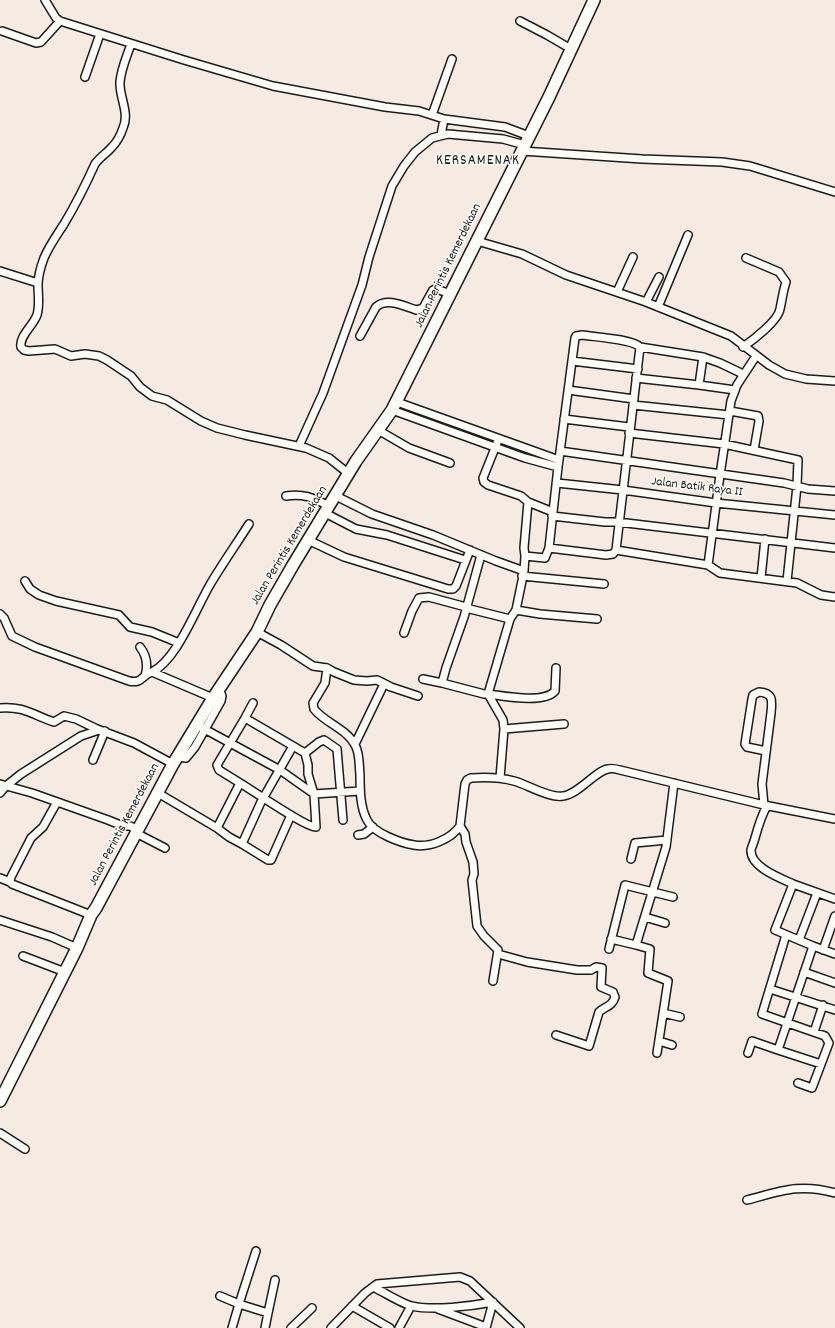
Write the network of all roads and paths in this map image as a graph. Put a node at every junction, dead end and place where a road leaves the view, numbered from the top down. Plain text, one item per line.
1 (45, 0) edge
2 (594, 0) edge
3 (60, 21) junction
4 (520, 21) dead end
5 (2, 31) dead end
6 (100, 34) junction
7 (131, 44) junction
8 (571, 49) junction
9 (452, 59) dead end
10 (85, 77) dead end
11 (432, 115) junction
12 (444, 119) junction
13 (471, 123) junction
14 (441, 135) junction
15 (471, 137) junction
16 (525, 144) junction
17 (835, 192) edge
18 (688, 235) dead end
19 (477, 241) junction
20 (633, 257) dead end
21 (746, 258) dead end
22 (0, 271) edge
23 (659, 277) dead end
24 (38, 283) junction
25 (617, 292) junction
26 (451, 294) junction
27 (646, 302) junction
28 (658, 307) junction
29 (360, 336) dead end
30 (640, 347) junction
31 (743, 347) junction
32 (756, 356) junction
33 (703, 357) junction
34 (572, 361) junction
35 (638, 369) junction
36 (743, 374) junction
37 (636, 378) junction
38 (835, 381) edge
39 (699, 384) junction
40 (568, 390) junction
41 (735, 390) junction
42 (633, 402) junction
43 (395, 406) junction
44 (729, 413) junction
45 (564, 420) junction
46 (460, 425) junction
47 (378, 430) junction
48 (629, 430) junction
49 (456, 433) junction
50 (498, 439) junction
51 (724, 444) junction
52 (299, 446) junction
53 (495, 447) junction
54 (528, 450) junction
55 (754, 450) junction
56 (560, 451) junction
57 (525, 458) junction
58 (627, 461) junction
59 (450, 463) dead end
60 (558, 464) junction
61 (349, 474) junction
62 (720, 475) junction
63 (557, 483) junction
64 (797, 486) junction
65 (622, 490) junction
66 (835, 491) edge
67 (286, 496) dead end
68 (336, 496) junction
69 (528, 502) junction
70 (716, 503) junction
71 (327, 510) junction
72 (794, 511) junction
73 (553, 514) junction
74 (835, 515) edge
75 (618, 522) junction
76 (249, 524) dead end
77 (712, 533) junction
78 (308, 540) junction
79 (765, 540) junction
80 (792, 542) junction
81 (549, 548) junction
82 (835, 548) edge
83 (470, 550) junction
84 (616, 550) junction
85 (481, 555) junction
86 (525, 556) junction
87 (465, 560) junction
88 (708, 565) junction
89 (523, 573) junction
90 (760, 578) junction
91 (25, 581) dead end
92 (788, 581) junction
93 (604, 584) dead end
94 (835, 597) edge
95 (466, 608) junction
96 (516, 610) junction
97 (0, 614) edge
98 (510, 619) junction
99 (597, 619) dead end
100 (258, 632) junction
101 (404, 633) dead end
102 (179, 643) junction
103 (140, 647) dead end
104 (327, 668) junction
105 (556, 668) dead end
106 (152, 672) junction
107 (145, 676) junction
108 (423, 679) dead end
109 (442, 683) junction
110 (384, 684) junction
111 (216, 693) junction
112 (488, 694) junction
113 (418, 696) dead end
114 (253, 703) dead end
115 (0, 708) edge
116 (245, 718) junction
117 (564, 724) dead end
118 (200, 727) junction
119 (99, 729) junction
120 (504, 729) junction
121 (230, 743) junction
122 (355, 744) junction
123 (293, 746) junction
124 (766, 751) junction
125 (305, 753) junction
126 (93, 760) dead end
127 (175, 761) junction
128 (280, 770) junction
129 (308, 774) junction
130 (500, 778) junction
131 (240, 783) junction
132 (674, 783) junction
133 (301, 784) junction
134 (2, 787) edge
135 (360, 791) junction
136 (341, 792) junction
137 (158, 793) junction
138 (314, 794) junction
139 (264, 797) junction
140 (57, 802) junction
141 (766, 806) junction
142 (291, 815) junction
143 (835, 819) edge
144 (343, 820) dead end
145 (460, 826) junction
146 (373, 827) junction
147 (217, 828) junction
148 (137, 831) junction
149 (358, 835) dead end
150 (667, 840) junction
151 (242, 844) junction
152 (165, 848) dead end
153 (632, 859) dead end
154 (0, 878) edge
155 (10, 882) junction
156 (792, 884) junction
157 (652, 892) junction
158 (817, 893) junction
159 (673, 897) dead end
160 (835, 900) edge
161 (91, 915) junction
162 (835, 916) edge
163 (645, 917) junction
164 (0, 920) edge
165 (665, 923) dead end
166 (833, 926) edge
167 (786, 935) junction
168 (611, 939) junction
169 (799, 940) junction
170 (636, 945) junction
171 (813, 946) junction
172 (77, 948) junction
173 (608, 949) dead end
174 (823, 950) junction
175 (498, 954) junction
176 (835, 954) edge
177 (23, 956) dead end
178 (65, 972) junction
179 (804, 972) junction
180 (493, 981) dead end
181 (835, 983) edge
182 (770, 989) junction
183 (796, 996) junction
184 (823, 1005) junction
185 (835, 1010) edge
186 (663, 1013) junction
187 (680, 1017) dead end
188 (787, 1023) junction
189 (814, 1032) junction
190 (556, 1035) dead end
191 (659, 1040) junction
192 (672, 1044) dead end
193 (778, 1050) junction
194 (657, 1053) dead end
195 (748, 1053) dead end
196 (821, 1064) junction
197 (798, 1083) dead end
198 (0, 1101) edge
199 (0, 1133) edge
200 (25, 1149) dead end
201 (835, 1193) edge
202 (747, 1200) dead end
203 (256, 1251) dead end
204 (275, 1280) dead end
205 (373, 1287) junction
206 (220, 1296) dead end
207 (493, 1302) junction
208 (239, 1304) junction
209 (352, 1306) junction
210 (411, 1306) junction
211 (312, 1308) dead end
212 (434, 1308) junction
213 (268, 1313) junction
214 (486, 1327) edge
215 (232, 1328) edge
216 (265, 1328) edge
217 (291, 1328) edge
218 (332, 1328) edge
219 (390, 1328) edge
220 (399, 1328) edge
221 (520, 1328) edge

1 - 3 street
2 - 8 main road, Jalan Perintis Kemerdekaan
3 - 5 street
3 - 6 street
4 - 8 street
6 - 7 street
6 - 10 street
7 - 11 street
7 - 24 street
8 - 16 main road, Jalan Perintis Kemerdekaan
9 - 11 street
11 - 12 street
12 - 13 street
12 - 14 street
13 - 15 street
13 - 16 street
14 - 15 street
14 - 52 street
15 - 16 street
16 - 17 street
16 - 19 main road, Jalan Perintis Kemerdekaan
18 - 28 street
19 - 25 street
19 - 26 main road, Jalan Perintis Kemerdekaan
20 - 25 street
21 - 31 street
22 - 24 street
23 - 27 street
24 - 52 street
25 - 27 street
26 - 29 street
26 - 43 main road, Jalan Perintis Kemerdekaan
27 - 28 street
28 - 31 street
30 - 33 street
30 - 34 street
30 - 35 street
31 - 32 street
32 - 36 street
32 - 38 street
33 - 36 street
33 - 39 street
34 - 35 street
34 - 40 street
35 - 37 street
36 - 41 street
37 - 39 street
37 - 42 street
39 - 41 street
40 - 42 street
40 - 45 street
41 - 44 street
42 - 44 street
42 - 48 street
43 - 46 street
43 - 47 main road, Jalan Perintis Kemerdekaan
43 - 49 street
44 - 51 street
44 - 55 street
45 - 48 street
45 - 56 street
46 - 49 street
46 - 50 street
47 - 59 street
47 - 61 main road, Jalan Perintis Kemerdekaan
48 - 51 street
48 - 58 street
49 - 53 street
50 - 53 street
50 - 54 street
51 - 55 street
51 - 62 street
52 - 61 street
53 - 57 street
53 - 69 street
54 - 57 street
54 - 60 street
55 - 64 street
56 - 58 street
56 - 60 street
57 - 60 street
58 - 62 street
58 - 65 street
60 - 63 street
61 - 68 main road, Jalan Perintis Kemerdekaan
62 - 64 street
62 - 70 street
63 - 65 street, Jalan Batik Raya II
63 - 73 street
64 - 66 street
64 - 72 street
65 - 70 street, Jalan Batik Raya II
65 - 75 street
67 - 71 street
68 - 71 main road, Jalan Perintis Kemerdekaan
68 - 83 street
69 - 73 street
69 - 86 street
70 - 72 street, Jalan Batik Raya II
70 - 77 street
71 - 78 main road, Jalan Perintis Kemerdekaan
71 - 87 street
72 - 74 street, Jalan Batik Raya II
72 - 80 street
73 - 75 street
73 - 81 street
75 - 77 street
75 - 84 street
76 - 102 street
77 - 79 street
77 - 88 street
78 - 87 street
78 - 100 main road, Jalan Perintis Kemerdekaan
79 - 80 street
79 - 90 street
80 - 82 street
80 - 92 street
81 - 84 street
81 - 86 street
83 - 85 street
83 - 87 street
84 - 88 street
85 - 89 street
85 - 95 street
86 - 89 street
88 - 90 street
89 - 93 street
89 - 96 street
90 - 92 street
91 - 102 street
92 - 94 street
95 - 98 street
95 - 101 street
95 - 109 street
96 - 98 street
96 - 99 street
97 - 107 street
98 - 112 street
100 - 104 street
100 - 111 main road, Jalan Perintis Kemerdekaan
102 - 106 street
103 - 107 street
104 - 110 street
104 - 122 street
105 - 112 street
106 - 107 street
106 - 111 street
108 - 109 street
109 - 112 street
110 - 113 street
110 - 122 street
111 - 118 main road, Jalan Perintis Kemerdekaan
112 - 120 street
114 - 116 street
115 - 119 street
116 - 121 street
116 - 123 street
117 - 120 street
118 - 121 street
118 - 127 main road, Jalan Perintis Kemerdekaan
119 - 126 street
119 - 127 street
119 - 134 street
120 - 130 street
121 - 128 street
121 - 131 street
122 - 135 street
123 - 125 street
123 - 128 street
124 - 124 street
124 - 141 street
125 - 129 street
125 - 136 street
127 - 137 main road, Jalan Perintis Kemerdekaan
128 - 133 street
128 - 139 street
129 - 133 street
129 - 138 street
130 - 132 street
130 - 145 street
131 - 139 street
131 - 147 street
132 - 141 street
132 - 150 street
133 - 138 street
134 - 140 street
135 - 136 street
135 - 146 street
136 - 138 street
136 - 144 street
137 - 147 street
137 - 148 main road, Jalan Perintis Kemerdekaan
138 - 142 street
139 - 142 street
139 - 151 street
140 - 148 street
140 - 155 street
141 - 143 street
141 - 156 street
142 - 151 street
145 - 146 street
145 - 175 street
146 - 149 street
147 - 151 street
148 - 152 street
148 - 161 main road, Jalan Perintis Kemerdekaan
150 - 153 street
150 - 157 street
154 - 155 street
155 - 161 street
156 - 158 street
156 - 167 street
157 - 159 street
157 - 163 street
157 - 168 street
158 - 160 street
158 - 169 street
161 - 172 main road, Jalan Perintis Kemerdekaan
162 - 166 street
163 - 165 street
163 - 170 street
164 - 172 street
166 - 174 street
167 - 169 street
167 - 182 street
168 - 170 street
168 - 173 street
169 - 171 street
170 - 186 street
171 - 174 street
171 - 179 street
172 - 178 main road, Jalan Perintis Kemerdekaan
174 - 176 street
175 - 180 street
175 - 190 street
177 - 178 street
178 - 198 main road, Jalan Perintis Kemerdekaan
179 - 181 street
179 - 183 street
182 - 183 street
182 - 188 street
183 - 184 street
183 - 188 street
184 - 185 street
184 - 189 street
186 - 187 street
186 - 191 street
188 - 189 street
188 - 193 street
189 - 196 street
191 - 192 street
191 - 194 street
193 - 195 street
193 - 196 street
196 - 197 street
199 - 200 street
201 - 202 street
203 - 208 street
204 - 213 street
205 - 207 street
205 - 209 street
205 - 210 street
206 - 208 street
207 - 212 street
207 - 214 street
207 - 221 street
208 - 213 street
208 - 215 street
209 - 218 street
209 - 219 street
210 - 212 street
210 - 220 street
211 - 217 street
212 - 214 street
213 - 216 street

